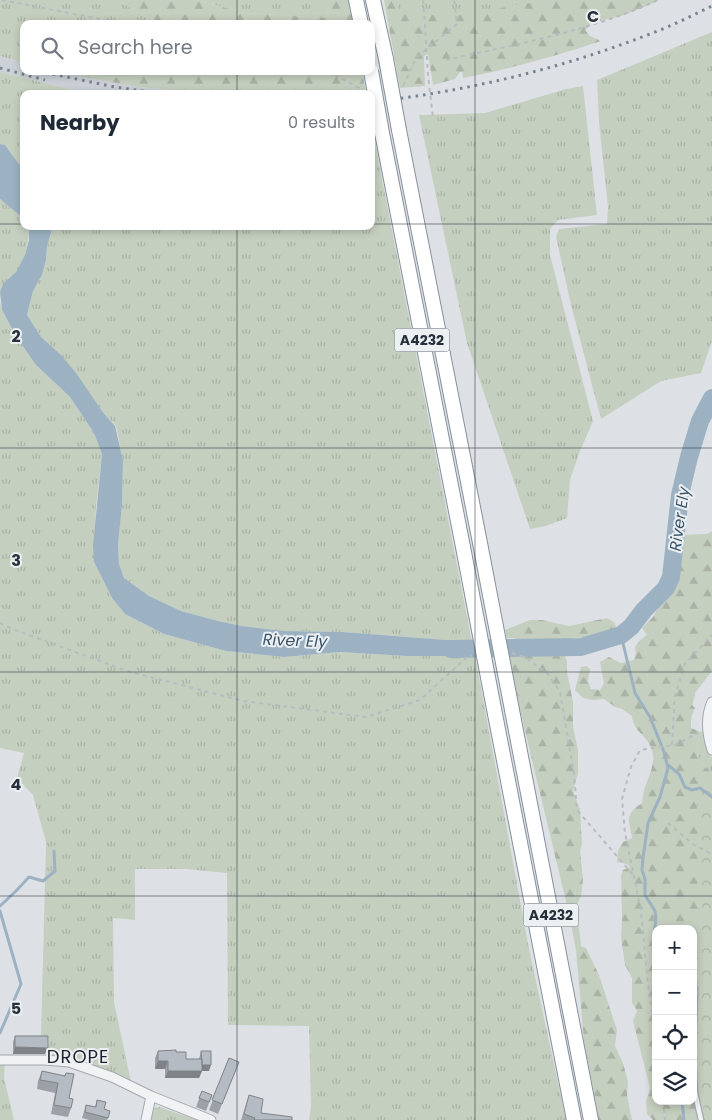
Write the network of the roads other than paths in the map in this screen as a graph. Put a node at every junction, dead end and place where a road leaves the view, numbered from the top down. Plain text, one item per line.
1 (356, 0) edge
2 (373, 0) edge
3 (360, 20) edge
4 (372, 75) edge
5 (374, 90) edge
6 (375, 93) edge
7 (712, 702) edge
8 (712, 750) edge
9 (694, 1015) edge
10 (1, 1060) edge
11 (151, 1096) junction
12 (146, 1120) edge
13 (211, 1120) edge
14 (574, 1120) edge
15 (591, 1120) edge
16 (700, 1120) edge

1 - 3 highway
2 - 15 highway, A4232, bridge
4 - 5 highway, A4232, bridge
6 - 14 highway, A4232, bridge
7 - 8 street
9 - 16 lane
10 - 11 street
11 - 12 street
11 - 13 street

